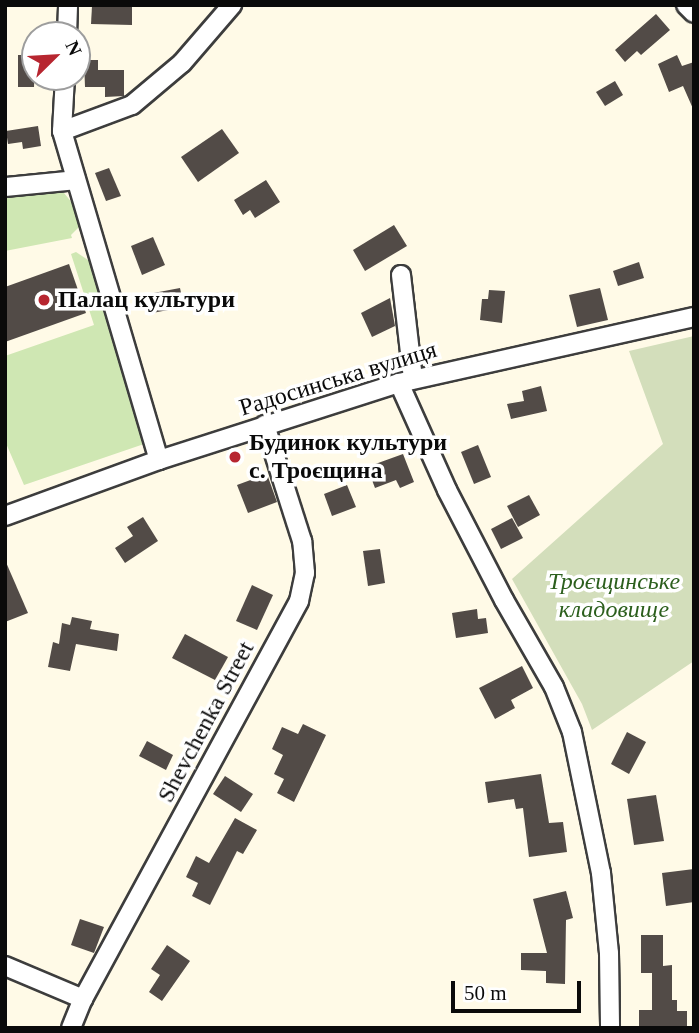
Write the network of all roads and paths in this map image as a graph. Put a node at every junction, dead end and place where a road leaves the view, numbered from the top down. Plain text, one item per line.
1 (232, 5) edge
2 (686, 5) edge
3 (694, 12) edge
4 (64, 91) edge
5 (62, 131) junction
6 (76, 180) junction
7 (5, 187) edge
8 (401, 275) dead end
9 (694, 317) edge
10 (406, 381) junction
11 (265, 425) junction
12 (159, 460) junction
13 (5, 516) edge
14 (5, 965) edge
15 (83, 999) junction
16 (71, 1028) edge
17 (610, 1028) edge

1 - 5 street
2 - 3 street
4 - 5 street
5 - 6 street
6 - 7 street
6 - 12 street
8 - 10 street
9 - 10 street, Радосинська вулиця
10 - 11 street, Радосинська вулиця
10 - 17 street
11 - 12 street, Радосинська вулиця
11 - 15 street, Shevchenka Street
12 - 13 street, Радосинська вулиця
14 - 15 street
15 - 16 street, Shevchenka Street

